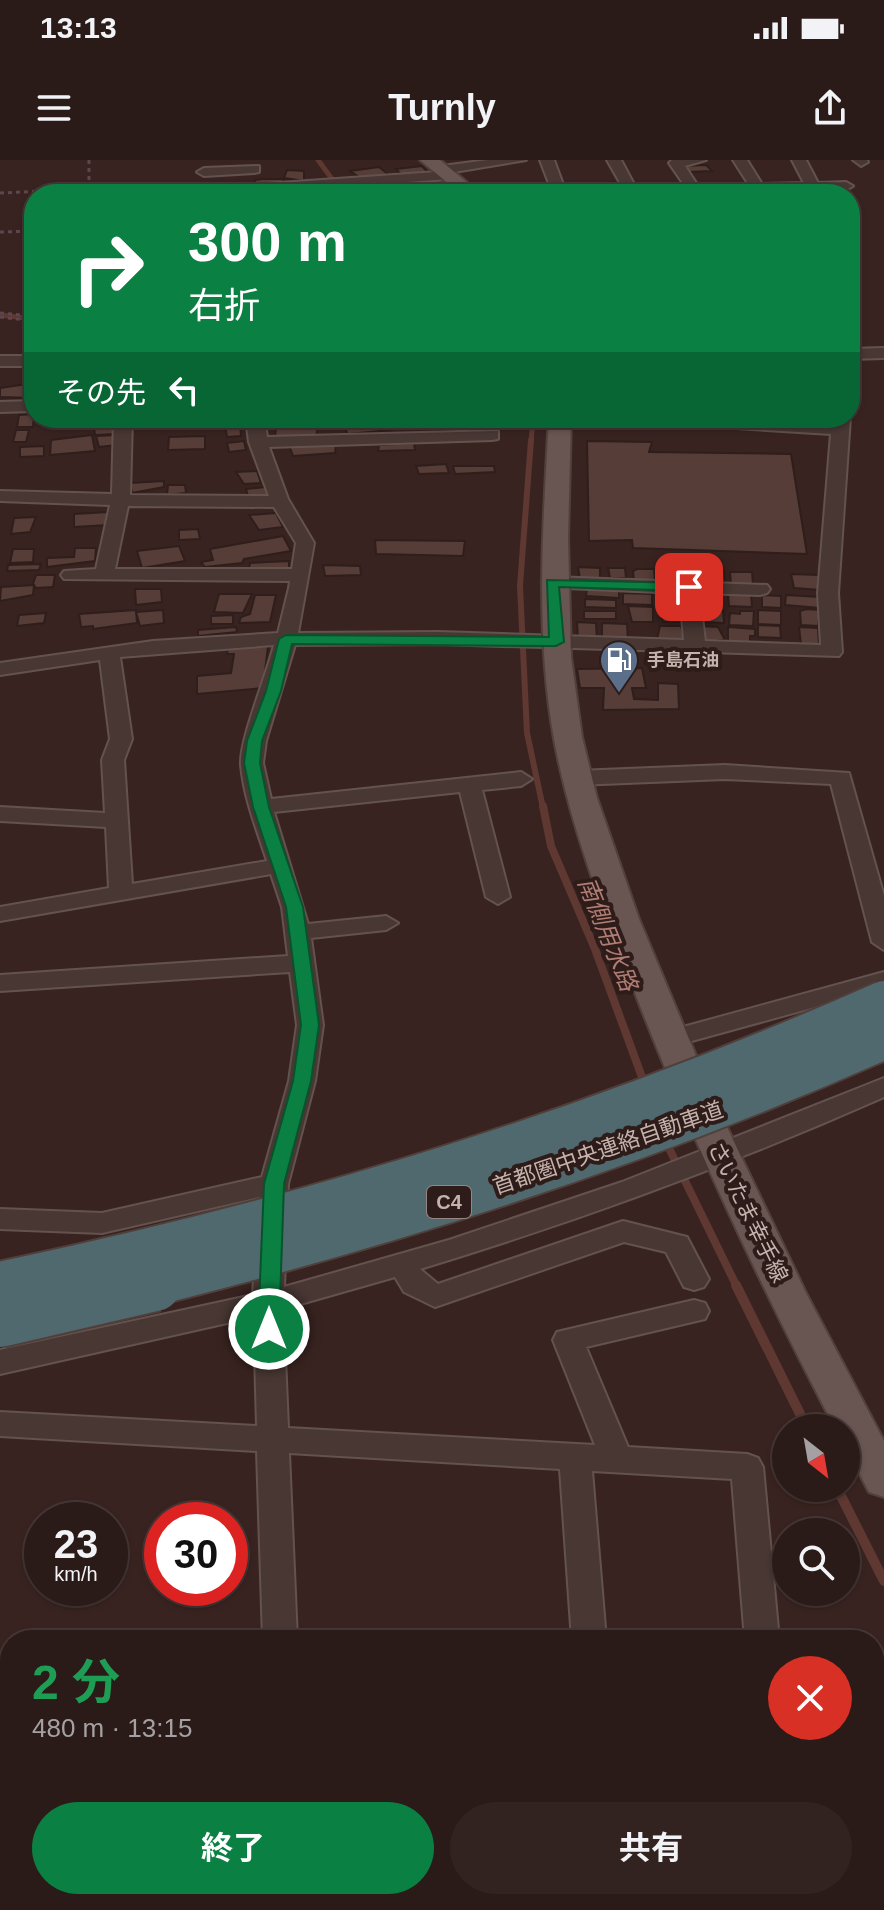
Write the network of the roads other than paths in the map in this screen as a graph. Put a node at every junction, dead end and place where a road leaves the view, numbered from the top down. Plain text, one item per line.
1 (241, 160) edge
2 (519, 160) edge
3 (547, 160) edge
4 (614, 160) edge
5 (699, 160) edge
6 (740, 160) edge
7 (799, 160) edge
8 (440, 168) edge
9 (254, 169) dead end
10 (717, 175) dead end
11 (205, 178) edge
12 (460, 184) edge
13 (556, 184) edge
14 (627, 184) edge
15 (686, 184) edge
16 (724, 184) edge
17 (755, 184) edge
18 (811, 184) edge
19 (884, 353) edge
20 (860, 354) edge
21 (0, 361) edge
22 (24, 361) edge
23 (24, 408) edge
24 (2, 411) edge
25 (123, 428) edge
26 (256, 428) edge
27 (453, 428) edge
28 (470, 428) edge
29 (560, 428) edge
30 (840, 428) edge
31 (492, 435) dead end
32 (258, 442) junction
33 (0, 496) edge
34 (121, 497) junction
35 (278, 501) junction
36 (71, 575) dead end
37 (301, 575) junction
38 (104, 576) junction
39 (552, 583) junction
40 (689, 587) junction
41 (760, 589) dead end
42 (286, 639) junction
43 (556, 642) junction
44 (695, 647) junction
45 (109, 654) junction
46 (0, 669) edge
47 (577, 778) junction
48 (521, 779) dead end
49 (469, 785) junction
50 (261, 807) junction
51 (0, 814) edge
52 (117, 821) junction
53 (279, 866) junction
54 (121, 894) junction
55 (498, 897) dead end
56 (0, 914) edge
57 (386, 923) dead end
58 (298, 932) junction
59 (884, 942) edge
60 (303, 963) junction
61 (884, 980) edge
62 (0, 983) edge
63 (884, 1001) edge
64 (670, 1039) junction
65 (884, 1039) edge
66 (884, 1087) edge
67 (721, 1158) junction
68 (274, 1184) junction
69 (0, 1219) edge
70 (401, 1262) junction
71 (694, 1279) dead end
72 (0, 1282) edge
73 (268, 1301) junction
74 (694, 1311) dead end
75 (0, 1321) edge
76 (194, 1321) junction
77 (0, 1339) edge
78 (0, 1362) edge
79 (0, 1424) edge
80 (273, 1440) junction
81 (575, 1458) junction
82 (617, 1460) junction
83 (884, 1480) edge
84 (280, 1630) edge
85 (588, 1630) edge
86 (761, 1630) edge

1 - 11 street
2 - 8 street
3 - 13 street
4 - 14 street
5 - 15 street
6 - 17 street
7 - 18 street
8 - 11 street
8 - 12 main road
9 - 11 street
10 - 16 street
19 - 20 street
21 - 22 street
23 - 24 street
25 - 34 street
26 - 32 street
27 - 32 street
28 - 31 street
29 - 39 main road, さいたま幸手線
30 - 44 street
32 - 35 street
33 - 34 street
34 - 35 street
34 - 38 street
35 - 37 street
36 - 38 street
37 - 38 street
37 - 42 street
39 - 40 street
39 - 43 main road, さいたま幸手線
40 - 41 street
40 - 44 street
42 - 43 street
42 - 45 street
42 - 50 street
43 - 44 street
43 - 47 main road, さいたま幸手線
45 - 46 street
45 - 52 street
47 - 59 street
47 - 64 main road, さいたま幸手線
48 - 49 street
49 - 50 street
49 - 55 street
50 - 53 street
51 - 52 street
52 - 54 street
53 - 54 street
53 - 58 street
54 - 56 street
57 - 58 street
58 - 60 street
60 - 62 street
60 - 68 street
61 - 64 street
63 - 72 highway, 首都圏中央連絡自動車道 / C4, bridge
64 - 67 main road, さいたま幸手線
65 - 75 highway, 首都圏中央連絡自動車道 / C4, bridge
66 - 67 street
67 - 70 street
67 - 83 main road, さいたま幸手線
68 - 69 street
68 - 73 street
70 - 71 street
70 - 73 street
73 - 76 street
73 - 80 street
74 - 82 street
76 - 77 street
76 - 78 street
79 - 80 street
80 - 81 street
80 - 84 street
81 - 82 street
81 - 85 street
82 - 86 street

